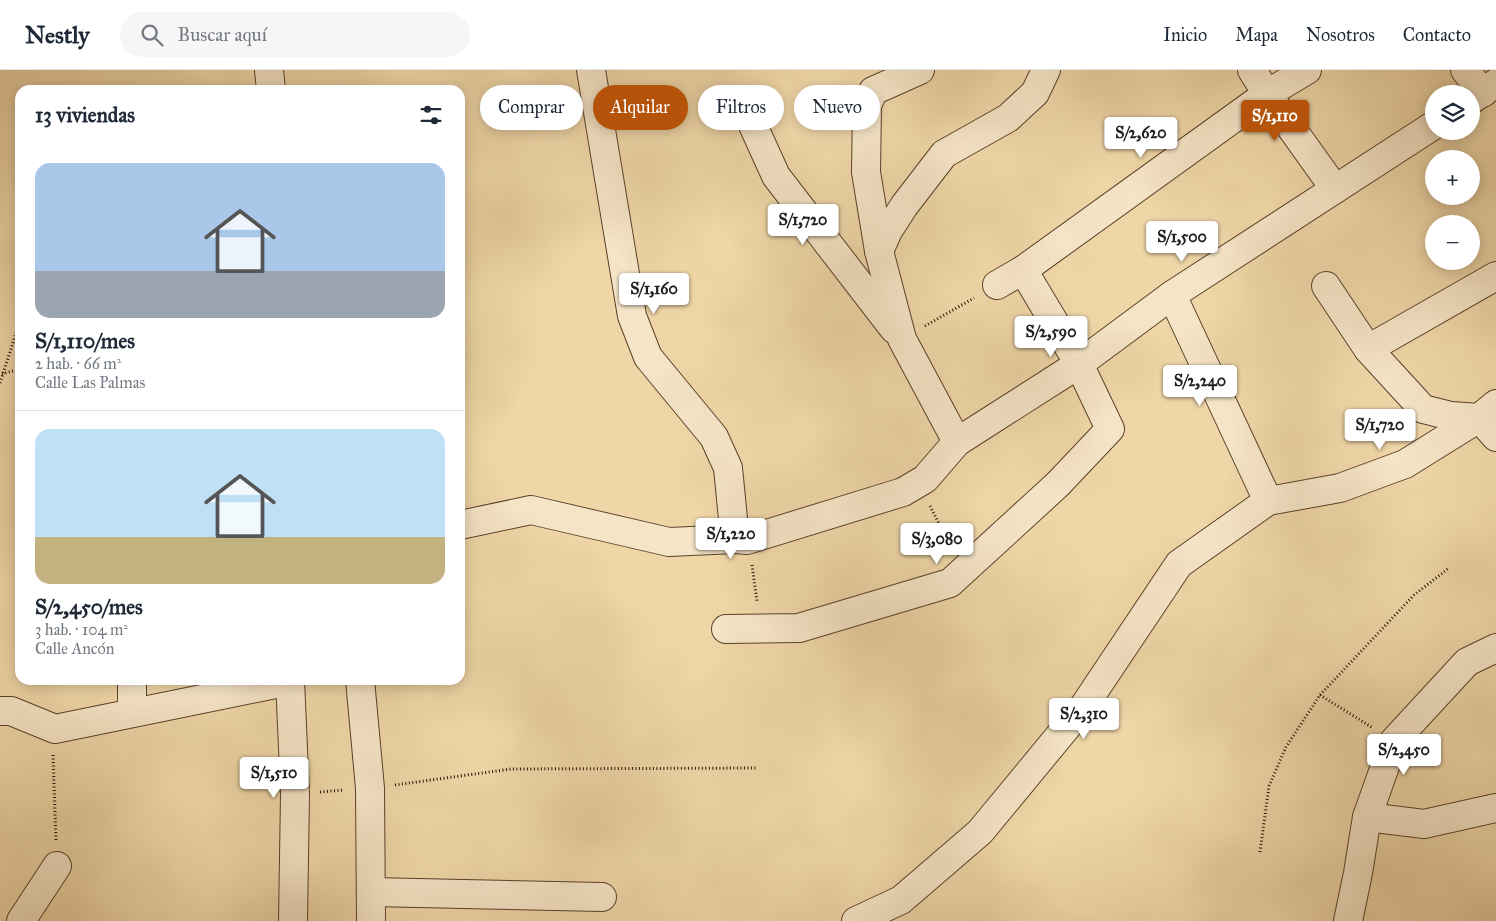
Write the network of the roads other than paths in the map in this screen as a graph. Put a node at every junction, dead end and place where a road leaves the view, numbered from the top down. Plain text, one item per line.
1 (269, 70) edge
2 (591, 70) edge
3 (920, 70) edge
4 (1046, 70) edge
5 (1252, 70) edge
6 (1307, 70) edge
7 (1465, 70) edge
8 (270, 85) edge
9 (1484, 92) edge
10 (1267, 94) junction
11 (755, 130) edge
12 (1425, 131) edge
13 (1335, 189) junction
14 (879, 251) junction
15 (1023, 270) junction
16 (1496, 276) edge
17 (996, 285) road end
18 (1326, 286) dead end
19 (1172, 295) junction
20 (902, 339) junction
21 (1368, 349) junction
22 (1079, 364) junction
23 (1490, 420) edge
24 (957, 442) junction
25 (1268, 501) junction
26 (465, 524) edge
27 (741, 540) junction
28 (726, 629) dead end
29 (1496, 648) edge
30 (132, 685) edge
31 (266, 685) edge
32 (290, 685) edge
33 (360, 685) edge
34 (0, 711) edge
35 (132, 713) junction
36 (1496, 808) edge
37 (1367, 817) junction
38 (57, 866) road end
39 (371, 892) junction
40 (602, 897) dead end
41 (21, 921) edge
42 (293, 921) edge
43 (371, 921) edge
44 (856, 921) edge
45 (1348, 921) edge

1 - 8 street
2 - 27 street
3 - 14 street
4 - 14 street
5 - 10 street
6 - 10 street
7 - 9 street
10 - 13 street
10 - 15 street
11 - 20 street
12 - 13 street
13 - 19 street
14 - 20 street
15 - 17 street
15 - 22 street
16 - 21 street
18 - 21 street
19 - 22 street
19 - 25 street
20 - 24 street
21 - 23 street
22 - 24 street
22 - 28 street
23 - 25 street
24 - 27 street
25 - 44 street
26 - 27 street
29 - 37 street
30 - 35 street
31 - 35 street
32 - 42 street
33 - 39 street
34 - 35 street
36 - 37 street
37 - 45 street
38 - 41 street
39 - 40 street
39 - 43 street

